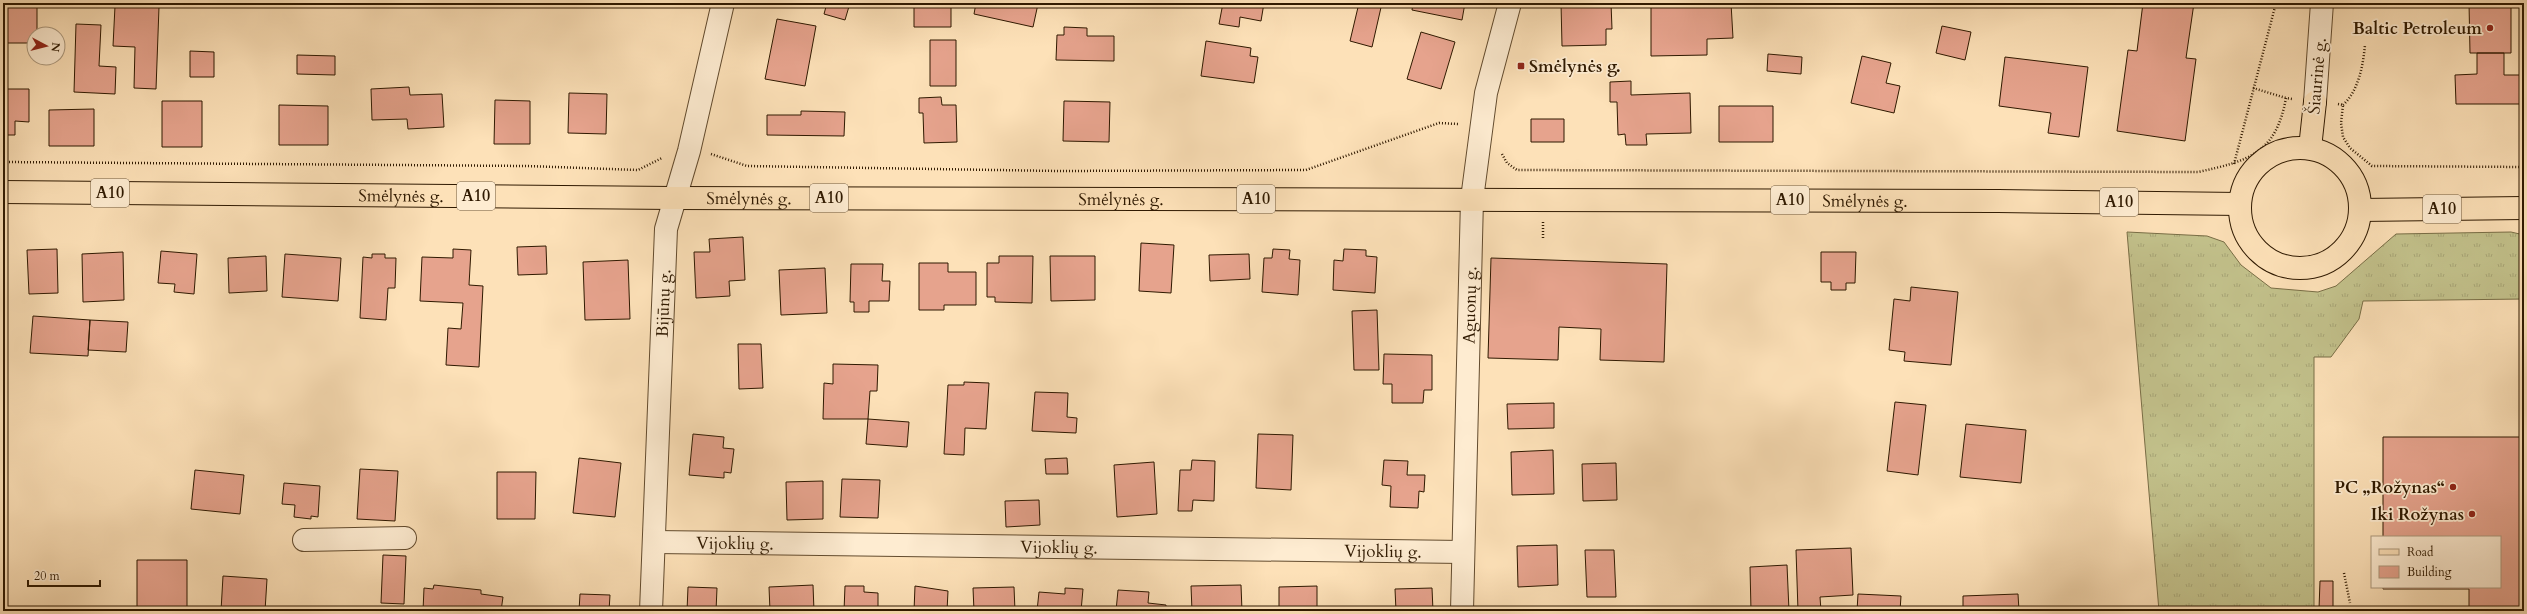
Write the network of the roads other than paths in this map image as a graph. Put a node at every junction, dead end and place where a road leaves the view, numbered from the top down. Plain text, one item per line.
1 (723, 3) edge
2 (1510, 3) edge
3 (2322, 3) edge
4 (2315, 102) joint
5 (2310, 148) junction
6 (3, 192) edge
7 (673, 198) junction
8 (1472, 199) junction
9 (2240, 204) junction
10 (2524, 208) edge
11 (2360, 210) junction
12 (405, 538) dead end
13 (304, 540) dead end
14 (654, 542) junction
15 (1463, 552) junction
16 (651, 611) edge
17 (1462, 611) edge

1 - 7 street, Bijūnų g.
2 - 8 street, Aguonų g.
3 - 4 street, Šiaurinė g.
4 - 5 main road, Šiaurinė g.
5 - 9 main road
5 - 11 main road
6 - 7 main road, Smėlynės g. / A10
7 - 8 main road, Smėlynės g. / A10
7 - 14 street, Bijūnų g.
8 - 9 main road, Smėlynės g. / A10
8 - 15 street, Aguonų g.
9 - 11 main road
10 - 11 main road, A10
12 - 13 street
14 - 15 street, Vijoklių g.
14 - 16 street, Bijūnų g.
15 - 17 street, Aguonų g.

